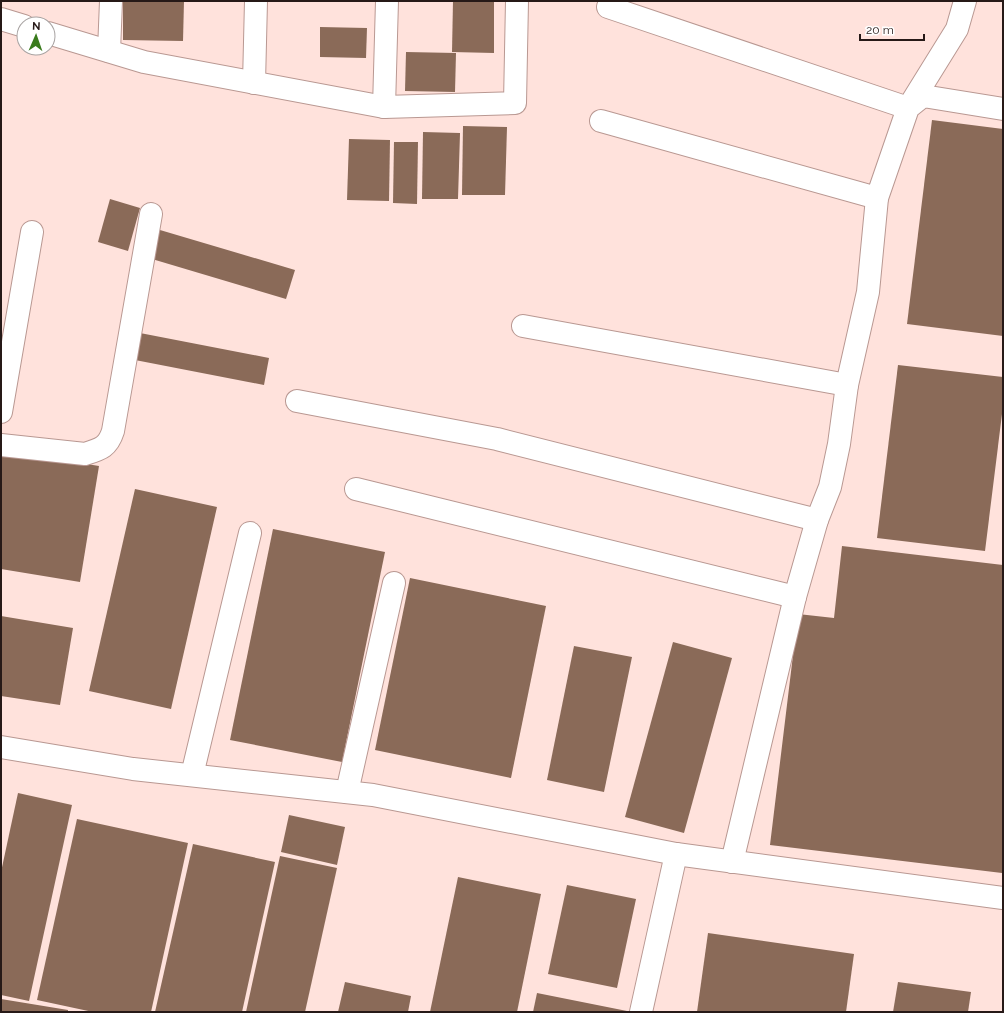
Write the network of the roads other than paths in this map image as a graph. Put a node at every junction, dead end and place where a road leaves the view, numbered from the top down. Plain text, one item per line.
1 (111, 1) edge
2 (256, 1) edge
3 (387, 1) edge
4 (517, 1) edge
5 (965, 1) edge
6 (608, 7) dead end
7 (1, 19) edge
8 (16, 24) edge
9 (56, 35) edge
10 (109, 52) junction
11 (254, 82) junction
12 (384, 107) junction
13 (908, 108) junction
14 (1003, 109) edge
15 (601, 121) dead end
16 (877, 198) junction
17 (151, 214) dead end
18 (32, 232) dead end
19 (523, 326) dead end
20 (847, 385) junction
21 (298, 401) dead end
22 (1, 412) edge
23 (1, 445) edge
24 (356, 488) dead end
25 (817, 520) junction
26 (250, 533) dead end
27 (394, 583) dead end
28 (795, 597) junction
29 (1, 748) edge
30 (192, 775) junction
31 (347, 792) junction
32 (676, 854) junction
33 (732, 862) junction
34 (1003, 898) edge
35 (641, 1012) edge

1 - 10 street
2 - 11 street
3 - 12 street
4 - 12 street
5 - 13 street
6 - 13 street
7 - 8 street
9 - 10 street
10 - 11 street
11 - 12 street
13 - 14 street
13 - 16 street
15 - 16 street
16 - 20 street
17 - 23 street
18 - 22 street
19 - 20 street
20 - 25 street
21 - 25 street
24 - 28 street
25 - 28 street
26 - 30 street
27 - 31 street
28 - 33 street
29 - 30 street
30 - 31 street
31 - 32 street
32 - 33 street
32 - 35 street
33 - 34 street

